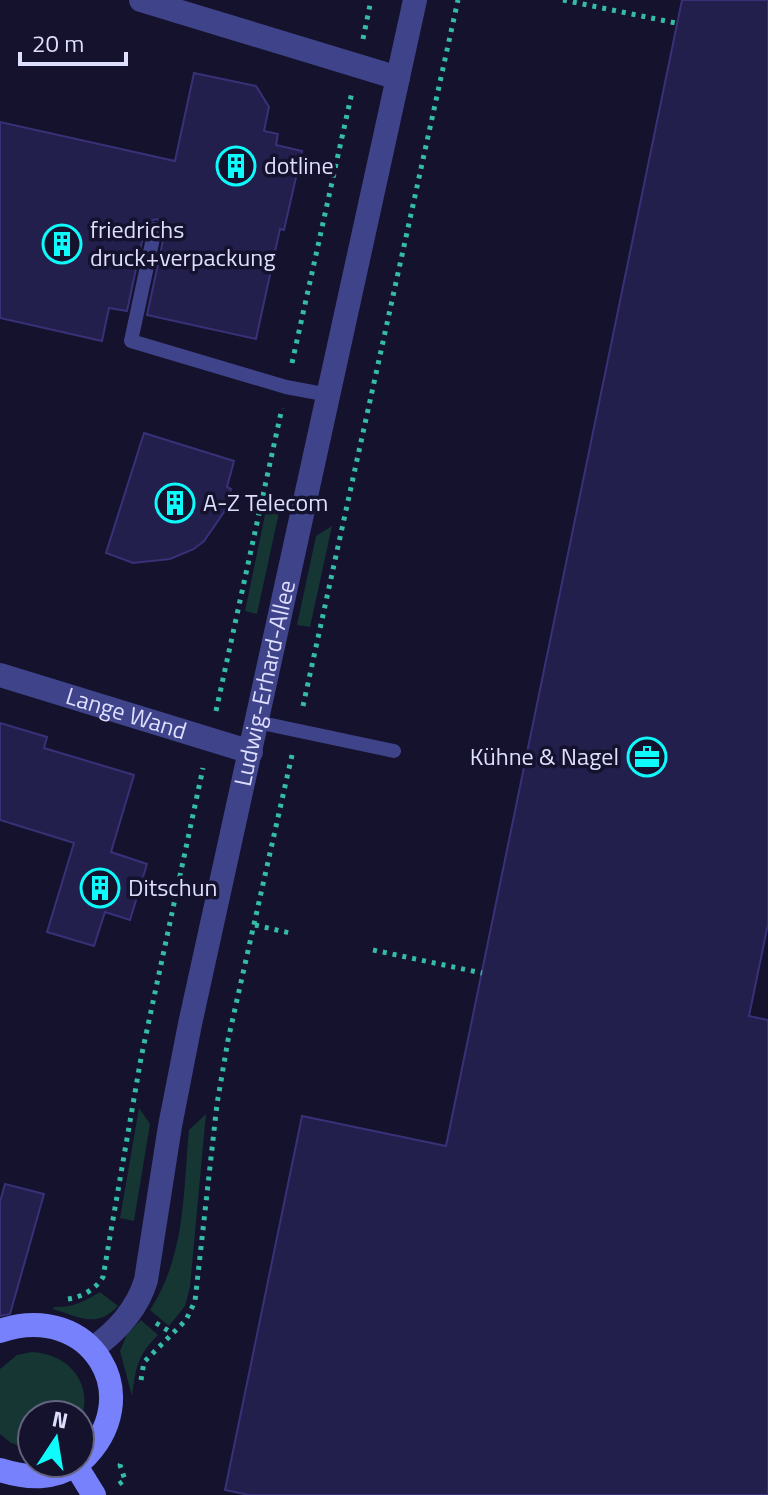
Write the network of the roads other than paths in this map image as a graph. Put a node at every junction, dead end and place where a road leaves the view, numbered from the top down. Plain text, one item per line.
1 (141, 0) edge
2 (415, 0) edge
3 (398, 78) junction
4 (155, 229) dead end
5 (329, 395) junction
6 (0, 675) edge
7 (257, 722) junction
8 (394, 751) dead end
9 (251, 752) junction
10 (0, 1331) edge
11 (92, 1349) junction
12 (96, 1448) edge

1 - 3 street
2 - 3 street, Ludwig-Erhard-Allee
3 - 5 street, Ludwig-Erhard-Allee
4 - 5 lane
5 - 7 street, Ludwig-Erhard-Allee
6 - 9 street, Lange Wand
7 - 8 lane
7 - 9 street, Ludwig-Erhard-Allee
9 - 11 street, Ludwig-Erhard-Allee
10 - 11 street
11 - 12 street

